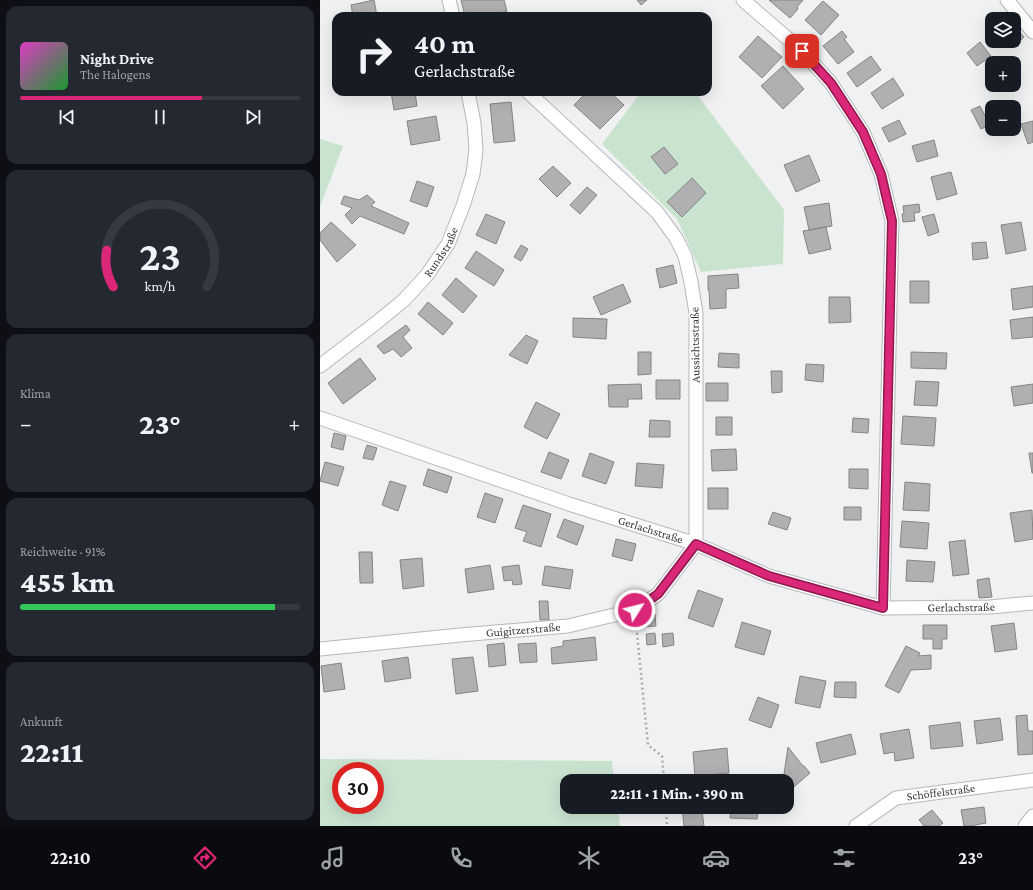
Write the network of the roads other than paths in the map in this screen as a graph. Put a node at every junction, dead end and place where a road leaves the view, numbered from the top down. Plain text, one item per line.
1 (449, 0) edge
2 (743, 0) edge
3 (1007, 0) edge
4 (452, 12) edge
5 (1033, 32) edge
6 (469, 96) edge
7 (532, 96) edge
8 (320, 366) edge
9 (320, 418) edge
10 (696, 544) junction
11 (1033, 602) edge
12 (883, 608) junction
13 (320, 649) edge
14 (1033, 780) edge
15 (1033, 816) edge
16 (856, 826) edge
17 (1025, 826) edge

1 - 4 street
2 - 12 street
3 - 5 street
6 - 8 street, Rundstraße
7 - 10 street, Aussichtsstraße
9 - 10 street, Gerlachstraße
10 - 12 street, Gerlachstraße
10 - 13 street, Guigitzerstraße
11 - 12 street, Gerlachstraße
14 - 16 street, Schöffelstraße
15 - 17 street

